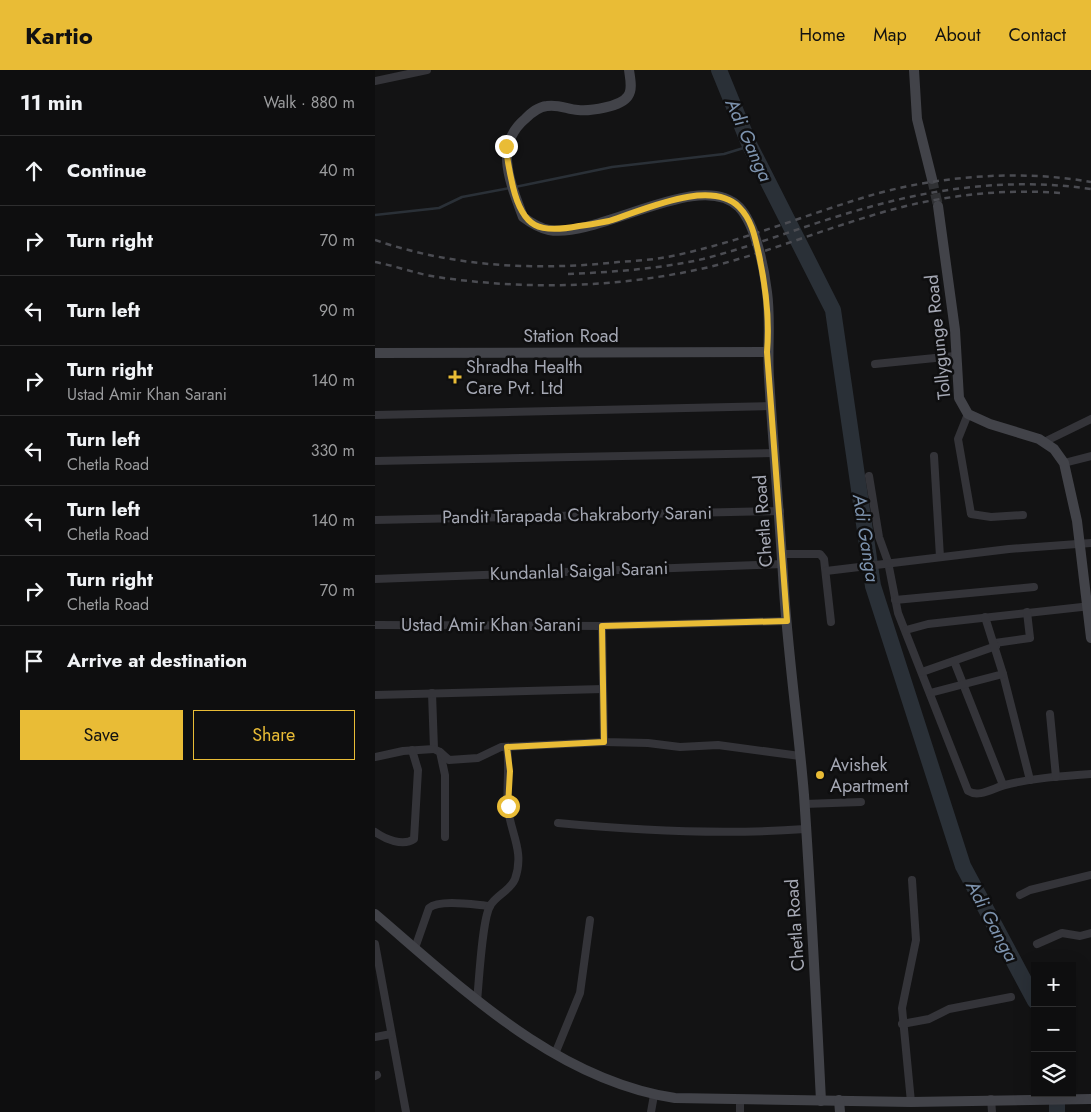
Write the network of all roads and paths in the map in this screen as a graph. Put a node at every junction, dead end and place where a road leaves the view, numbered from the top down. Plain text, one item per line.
1 (427, 70) edge
2 (629, 70) edge
3 (914, 70) edge
4 (375, 81) edge
5 (932, 179) tunnel mouth
6 (938, 206) tunnel mouth
7 (767, 352) junction
8 (375, 353) edge
9 (955, 356) junction
10 (875, 364) dead end
11 (771, 406) junction
12 (375, 414) edge
13 (968, 414) junction
14 (1091, 419) edge
15 (1044, 442) junction
16 (775, 453) junction
17 (934, 456) dead end
18 (1091, 456) edge
19 (375, 461) edge
20 (1064, 463) junction
21 (869, 476) dead end
22 (780, 511) junction
23 (1023, 515) dead end
24 (375, 520) edge
25 (1091, 543) edge
26 (1080, 544) junction
27 (940, 557) junction
28 (783, 559) junction
29 (886, 563) junction
30 (826, 571) junction
31 (375, 578) edge
32 (1034, 587) dead end
33 (895, 600) junction
34 (1088, 606) edge
35 (1027, 612) junction
36 (985, 617) junction
37 (787, 621) junction
38 (831, 622) dead end
39 (375, 625) edge
40 (602, 626) junction
41 (906, 630) junction
42 (1091, 638) edge
43 (995, 644) junction
44 (954, 661) junction
45 (922, 672) junction
46 (1003, 674) junction
47 (963, 683) junction
48 (603, 689) junction
49 (432, 693) junction
50 (930, 693) junction
51 (375, 695) edge
52 (1050, 714) dead end
53 (604, 742) junction
54 (507, 747) junction
55 (413, 750) junction
56 (437, 751) junction
57 (800, 756) junction
58 (375, 757) edge
59 (1091, 774) edge
60 (1056, 777) junction
61 (1030, 780) junction
62 (1003, 785) junction
63 (861, 802) dead end
64 (804, 804) junction
65 (558, 823) dead end
66 (805, 829) junction
67 (375, 832) edge
68 (445, 837) dead end
69 (1091, 875) edge
70 (912, 880) dead end
71 (1020, 895) dead end
72 (490, 906) junction
73 (375, 914) edge
74 (590, 920) dead end
75 (1091, 933) edge
76 (375, 944) edge
77 (1037, 944) dead end
78 (415, 948) junction
79 (1011, 997) dead end
80 (477, 1001) junction
81 (903, 1024) junction
82 (391, 1034) junction
83 (375, 1037) edge
84 (555, 1054) junction
85 (654, 1094) junction
86 (739, 1099) junction
87 (991, 1099) junction
88 (1091, 1099) edge
89 (839, 1100) junction
90 (821, 1101) junction
91 (911, 1102) junction
92 (406, 1112) edge
93 (651, 1112) edge
94 (740, 1112) edge
95 (840, 1112) edge
96 (992, 1112) edge

1 - 4 street
2 - 7 main road, Chetla Road
3 - 5 main road
6 - 9 main road, Tollygunge Road
7 - 8 main road, Station Road
7 - 11 main road, Chetla Road
9 - 10 street
9 - 13 main road, Tollygunge Road
11 - 12 street
11 - 16 main road, Chetla Road
13 - 15 main road, Tollygunge Road
13 - 23 street
14 - 15 street
15 - 20 main road, Tollygunge Road
16 - 19 street
16 - 22 main road, Chetla Road
17 - 27 street
18 - 20 street
20 - 26 main road, Tollygunge Road
21 - 29 street
22 - 24 street, Pandit Tarapada Chakraborty Sarani
22 - 28 main road, Chetla Road
25 - 26 street
26 - 27 street
26 - 34 main road, Tollygunge Road
27 - 29 street
28 - 30 street, Kundanlal Saigal Sarani
28 - 31 street, Kundanlal Saigal Sarani
28 - 37 main road, Chetla Road
29 - 30 street
29 - 33 street
30 - 38 street
32 - 33 street
33 - 41 street
34 - 35 street
34 - 42 main road, Tollygunge Road
35 - 36 street
35 - 43 street
36 - 41 street
36 - 43 street
37 - 40 street, Ustad Amir Khan Sarani
37 - 57 main road, Chetla Road
39 - 40 street, Ustad Amir Khan Sarani
40 - 48 street
41 - 45 street
43 - 44 street
43 - 46 street
44 - 45 street
44 - 47 street
45 - 50 street
46 - 47 street
46 - 61 street
47 - 50 street
47 - 62 street
48 - 49 street
48 - 53 street
49 - 51 street
49 - 56 street
50 - 62 street
52 - 60 street
53 - 54 street
53 - 57 street
54 - 56 street
54 - 72 street
55 - 56 street
55 - 58 street
55 - 67 street
56 - 68 street
57 - 64 main road, Chetla Road
59 - 60 street
60 - 61 street
61 - 62 street
63 - 64 street
64 - 66 main road, Chetla Road
65 - 66 street
66 - 90 main road, Chetla Road
69 - 71 street
70 - 81 street
72 - 78 street
72 - 80 street
73 - 78 main road
74 - 84 street
75 - 77 street
76 - 82 street
78 - 80 main road
79 - 81 street
80 - 84 main road
81 - 91 street
82 - 83 street
82 - 92 street
84 - 85 main road
85 - 86 main road
85 - 93 street
86 - 90 main road
86 - 94 street
87 - 88 main road
87 - 91 main road
87 - 96 street
89 - 90 main road
89 - 91 main road
89 - 95 main road

